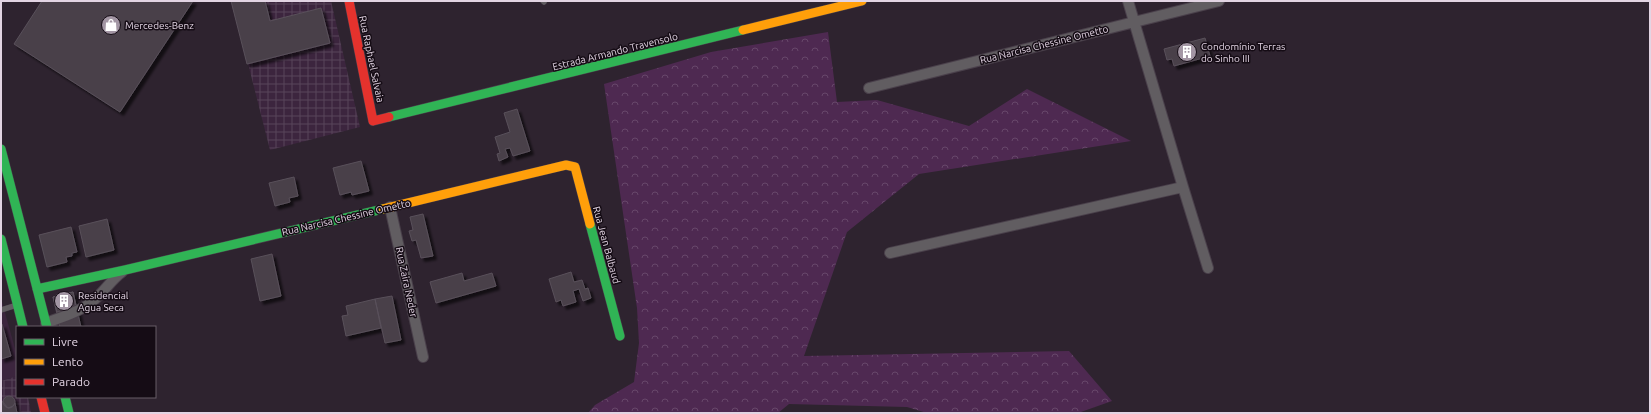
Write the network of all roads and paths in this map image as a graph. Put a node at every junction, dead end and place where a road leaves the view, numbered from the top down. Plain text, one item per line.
1 (349, 1) edge
2 (862, 1) edge
3 (1128, 1) edge
4 (1219, 1) edge
5 (1135, 22) junction
6 (869, 88) dead end
7 (373, 121) joint
8 (1, 149) edge
9 (566, 165) joint
10 (1, 186) edge
11 (1183, 188) junction
12 (13, 194) junction
13 (390, 207) junction
14 (1, 239) edge
15 (890, 252) dead end
16 (1208, 268) dead end
17 (125, 270) junction
18 (5, 272) edge
19 (37, 289) junction
20 (18, 305) junction
21 (1, 310) edge
22 (46, 325) edge
23 (23, 326) edge
24 (620, 336) dead end
25 (423, 357) dead end
26 (41, 398) edge
27 (65, 398) edge
28 (45, 413) edge
29 (69, 413) edge

1 - 7 street, Rua Raphael Salvaia
2 - 7 street, Estrada Armando Travensolo
3 - 5 street
4 - 5 street, Rua Narcisa Chessine Ometto
5 - 6 street, Rua Narcisa Chessine Ometto
5 - 11 street
8 - 12 street
9 - 13 street, Rua Narcisa Chessine Ometto
9 - 24 street, Rua Jean Balbaud
10 - 12 street
11 - 15 street
11 - 16 street
12 - 19 street
13 - 17 street, Rua Narcisa Chessine Ometto
13 - 25 street, Rua Zaira Neder
14 - 18 street
17 - 19 street, Rua Narcisa Chessine Ometto
17 - 22 street, Rua Narcisa Chessine Ometto
18 - 20 street
19 - 22 street
20 - 21 lane
20 - 23 street
26 - 28 street
27 - 29 street

